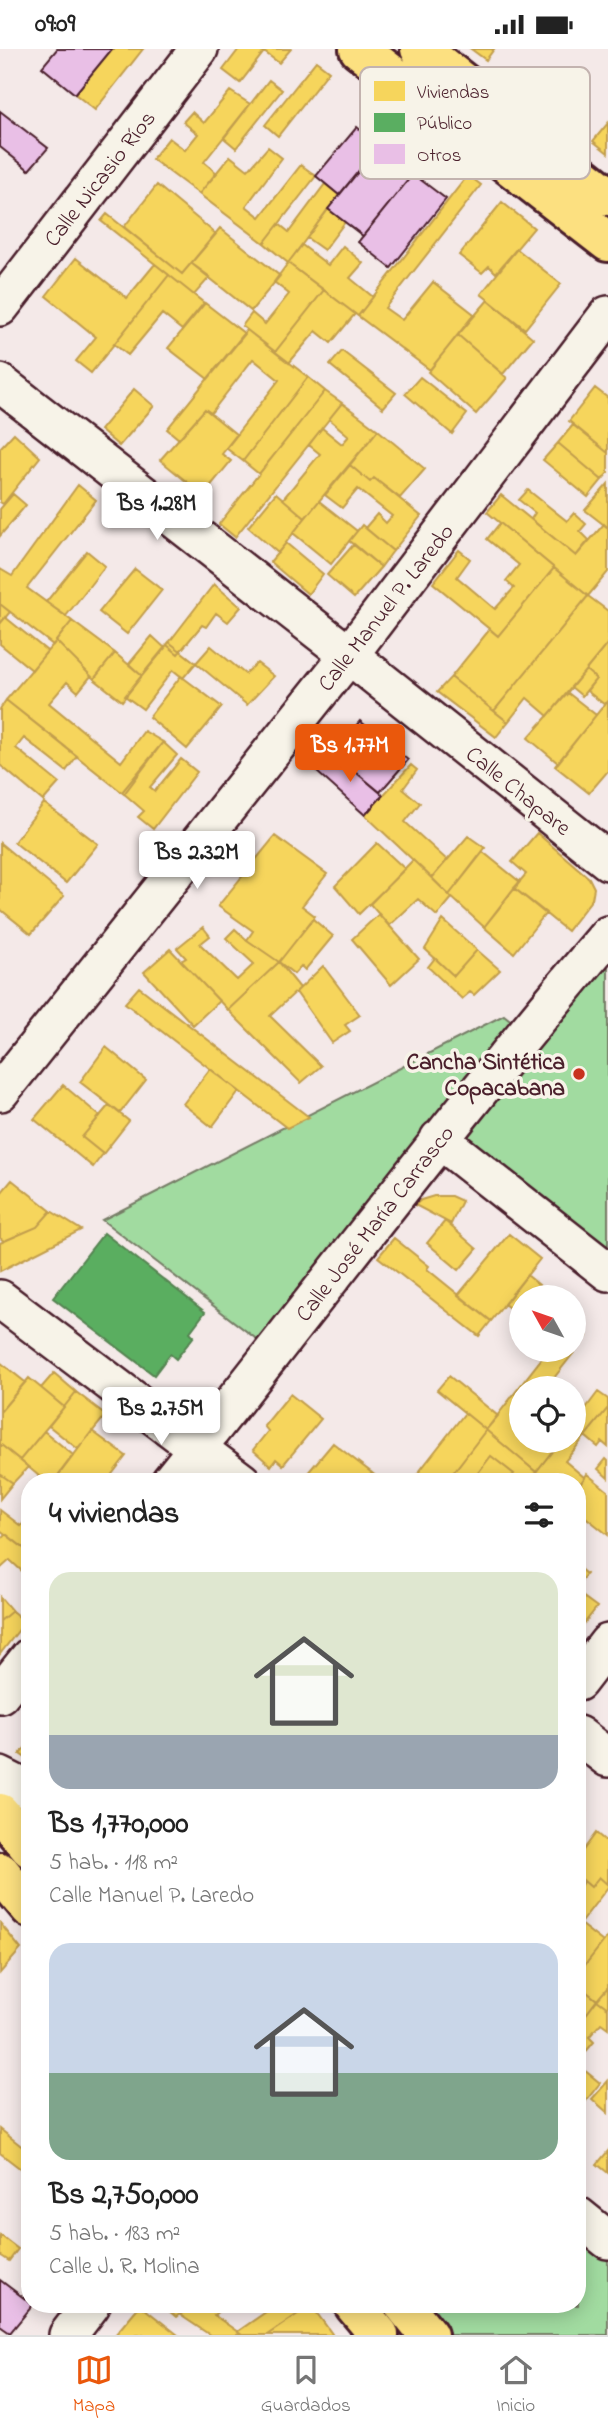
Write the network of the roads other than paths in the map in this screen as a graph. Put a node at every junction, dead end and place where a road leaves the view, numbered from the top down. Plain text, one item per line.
1 (199, 49) edge
2 (359, 49) edge
3 (420, 49) edge
4 (382, 67) edge
5 (443, 67) edge
6 (527, 179) edge
7 (586, 179) edge
8 (608, 196) edge
9 (608, 242) edge
10 (0, 307) edge
11 (608, 315) edge
12 (0, 383) edge
13 (349, 655) junction
14 (608, 861) edge
15 (608, 935) edge
16 (0, 1092) edge
17 (439, 1139) junction
18 (608, 1272) edge
19 (0, 1299) edge
20 (197, 1448) junction
21 (177, 1473) edge
22 (230, 1473) edge
23 (608, 1643) edge
24 (21, 1668) edge
25 (586, 1672) edge
26 (0, 1694) edge
27 (586, 1741) edge
28 (608, 1758) edge
29 (0, 1776) edge
30 (21, 1786) edge
31 (0, 1813) edge
32 (21, 1838) edge
33 (0, 1872) edge
34 (21, 1897) edge
35 (586, 2222) edge
36 (608, 2240) edge
37 (85, 2313) edge
38 (361, 2313) edge
39 (410, 2313) edge
40 (68, 2335) edge
41 (379, 2335) edge
42 (428, 2335) edge

1 - 10 street, Calle Nicasio Ríos
2 - 4 main road
3 - 5 main road
6 - 9 main road
7 - 8 main road
11 - 13 street, Calle Manuel P. Laredo
12 - 13 street, Calle Chapare
13 - 14 street, Calle Chapare
13 - 16 street, Calle Manuel P. Laredo
15 - 17 street, Calle José María Carrasco
17 - 18 street
17 - 20 street, Calle José María Carrasco
19 - 20 street
20 - 21 street, Calle José María Carrasco
20 - 22 street
23 - 25 street
24 - 26 street
27 - 28 street
29 - 30 street
31 - 32 main road
33 - 34 main road
35 - 36 street
37 - 40 street
38 - 41 main road
39 - 42 main road

